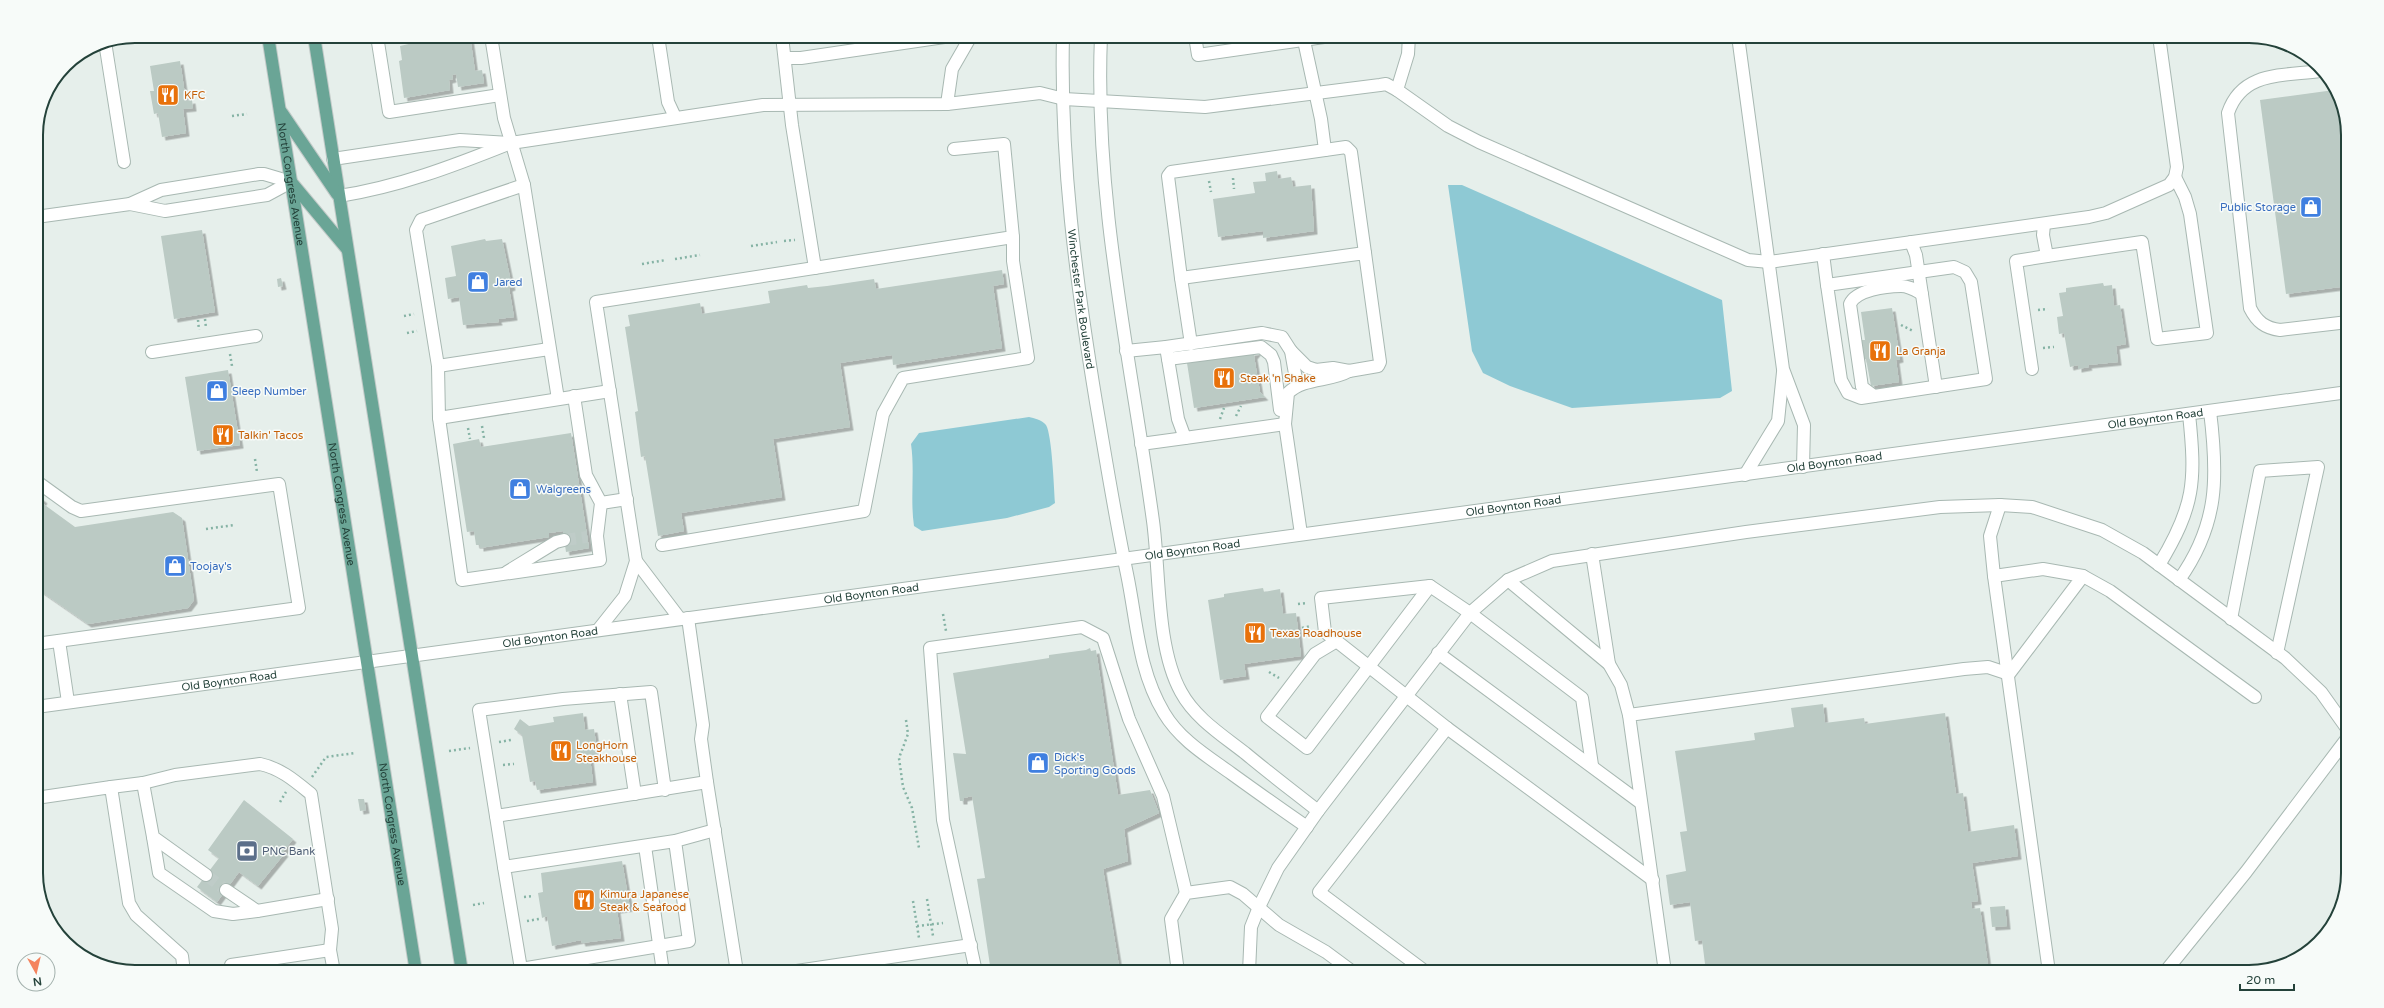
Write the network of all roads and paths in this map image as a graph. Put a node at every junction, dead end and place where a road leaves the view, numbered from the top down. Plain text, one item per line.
1 (269, 43) edge
2 (315, 43) edge
3 (378, 43) edge
4 (492, 43) edge
5 (659, 43) edge
6 (783, 43) edge
7 (903, 43) edge
8 (967, 43) edge
9 (1063, 43) edge
10 (1101, 43) edge
11 (1196, 43) edge
12 (1246, 43) edge
13 (1305, 43) edge
14 (1409, 43) edge
15 (1739, 43) edge
16 (2160, 43) edge
17 (106, 48) edge
18 (785, 58) junction
19 (2316, 72) edge
20 (1397, 90) junction
21 (1316, 94) junction
22 (500, 95) junction
23 (1064, 100) junction
24 (1102, 102) junction
25 (791, 104) junction
26 (947, 104) junction
27 (280, 111) junction
28 (246, 114) dead end
29 (232, 116) dead end
30 (675, 117) junction
31 (511, 143) junction
32 (954, 149) dead end
33 (1325, 150) junction
34 (334, 159) junction
35 (124, 162) dead end
36 (1232, 174) dead end
37 (1209, 177) dead end
38 (2175, 177) junction
39 (291, 182) junction
40 (524, 185) junction
41 (1234, 189) dead end
42 (1211, 192) dead end
43 (339, 196) junction
44 (130, 204) junction
45 (43, 216) edge
46 (2044, 224) junction
47 (1013, 238) junction
48 (800, 239) dead end
49 (784, 241) dead end
50 (777, 242) dead end
51 (1911, 242) junction
52 (751, 246) dead end
53 (348, 250) junction
54 (1366, 253) junction
55 (1823, 254) junction
56 (700, 255) dead end
57 (2046, 256) junction
58 (675, 259) dead end
59 (666, 260) dead end
60 (1769, 262) junction
61 (642, 264) dead end
62 (815, 268) junction
63 (1919, 271) junction
64 (1181, 278) junction
65 (1827, 285) junction
66 (1922, 294) junction
67 (2048, 309) dead end
68 (2035, 310) dead end
69 (419, 313) dead end
70 (404, 316) dead end
71 (2341, 323) edge
72 (1901, 325) dead end
73 (422, 330) dead end
74 (407, 333) dead end
75 (1919, 334) dead end
76 (256, 336) dead end
77 (1191, 344) junction
78 (2054, 347) dead end
79 (549, 349) junction
80 (2041, 349) dead end
81 (230, 351) dead end
82 (1126, 351) junction
83 (1291, 351) junction
84 (152, 352) dead end
85 (1167, 353) junction
86 (232, 366) dead end
87 (438, 366) junction
88 (1783, 369) junction
89 (2032, 369) dead end
90 (1349, 371) junction
91 (1296, 384) junction
92 (1936, 387) junction
93 (610, 391) junction
94 (2341, 393) edge
95 (574, 396) junction
96 (1874, 396) junction
97 (558, 399) junction
98 (2210, 411) junction
99 (2189, 414) junction
100 (439, 418) junction
101 (482, 423) dead end
102 (1280, 424) junction
103 (468, 425) dead end
104 (484, 438) dead end
105 (1185, 438) junction
106 (470, 440) dead end
107 (1141, 444) junction
108 (255, 459) dead end
109 (1802, 467) junction
110 (1745, 475) junction
111 (258, 478) dead end
112 (43, 486) edge
113 (627, 499) junction
114 (601, 503) junction
115 (2000, 505) junction
116 (234, 525) dead end
117 (206, 529) dead end
118 (1301, 534) junction
119 (564, 540) tunnel mouth
120 (662, 545) dead end
121 (1156, 554) junction
122 (1592, 554) junction
123 (1124, 559) junction
124 (636, 561) junction
125 (2159, 565) junction
126 (503, 574) junction
127 (1994, 576) junction
128 (2083, 576) junction
129 (1508, 580) junction
130 (2179, 580) junction
131 (1430, 586) junction
132 (1470, 613) junction
133 (943, 614) dead end
134 (684, 619) junction
135 (2231, 619) junction
136 (598, 630) junction
137 (946, 632) dead end
138 (59, 641) junction
139 (1335, 642) junction
140 (43, 643) edge
141 (1438, 653) junction
142 (2277, 653) junction
143 (411, 655) junction
144 (366, 662) junction
145 (1609, 664) junction
146 (1369, 666) junction
147 (1269, 672) dead end
148 (2009, 674) junction
149 (1281, 680) dead end
150 (620, 694) junction
151 (1406, 696) junction
152 (2255, 697) dead end
153 (68, 702) junction
154 (43, 706) edge
155 (1629, 715) junction
156 (906, 720) dead end
157 (2341, 720) edge
158 (1447, 728) junction
159 (511, 740) dead end
160 (496, 742) dead end
161 (2341, 746) edge
162 (474, 748) dead end
163 (449, 752) dead end
164 (355, 753) dead end
165 (514, 764) dead end
166 (1592, 765) junction
167 (500, 766) dead end
168 (311, 777) dead end
169 (707, 782) junction
170 (143, 783) junction
171 (111, 787) junction
172 (288, 790) dead end
173 (665, 790) junction
174 (635, 794) junction
175 (43, 797) edge
176 (280, 802) dead end
177 (1641, 803) junction
178 (1318, 811) junction
179 (496, 816) junction
180 (1307, 828) junction
181 (715, 830) junction
182 (153, 837) junction
183 (675, 841) junction
184 (645, 846) junction
185 (918, 848) dead end
186 (504, 867) junction
187 (206, 875) tunnel mouth
188 (1653, 880) junction
189 (226, 890) tunnel mouth
190 (1186, 893) junction
191 (534, 896) dead end
192 (520, 898) dead end
193 (328, 899) junction
194 (927, 899) dead end
195 (913, 901) dead end
196 (484, 903) dead end
197 (473, 905) dead end
198 (1259, 907) junction
199 (257, 911) junction
200 (538, 919) dead end
201 (524, 921) dead end
202 (942, 923) dead end
203 (931, 924) junction
204 (917, 926) junction
205 (934, 940) dead end
206 (919, 942) dead end
207 (971, 944) junction
208 (660, 947) junction
209 (330, 950) junction
210 (183, 965) edge
211 (231, 965) edge
212 (333, 965) edge
213 (415, 965) edge
214 (461, 965) edge
215 (520, 965) edge
216 (546, 965) edge
217 (662, 965) edge
218 (736, 965) edge
219 (835, 965) edge
220 (975, 965) edge
221 (1177, 965) edge
222 (1249, 965) edge
223 (1344, 965) edge
224 (1417, 965) edge
225 (1664, 965) edge
226 (2048, 965) edge
227 (2171, 965) edge

1 - 27 main road, North Congress Avenue
2 - 34 main road
3 - 22 street
4 - 22 street
5 - 30 street
6 - 18 street
7 - 18 street
8 - 26 street
9 - 23 street, Winchester Park Boulevard
10 - 24 street
11 - 12 street
13 - 21 street
14 - 20 street
15 - 60 street
16 - 38 street
17 - 35 street
18 - 25 street
19 - 71 street
20 - 21 street
20 - 60 street
21 - 24 street
21 - 33 street
22 - 31 street
23 - 24 street
23 - 26 street
23 - 123 street, Winchester Park Boulevard
24 - 82 street
25 - 26 street
25 - 30 street
25 - 62 street
27 - 39 main road, North Congress Avenue
27 - 43 main road
28 - 29 path
30 - 31 street
31 - 34 street
31 - 40 street
31 - 43 street
32 - 47 street
33 - 54 street
33 - 64 street
34 - 43 main road
36 - 41 path
37 - 42 path
38 - 46 street
38 - 57 street
39 - 44 street
39 - 44 street
39 - 53 main road
39 - 144 main road, North Congress Avenue
40 - 79 street
40 - 87 street
43 - 53 main road
44 - 45 street
46 - 51 street
46 - 57 street
47 - 62 street
47 - 120 street
48 - 49 path
50 - 52 path
51 - 55 street
51 - 63 street
53 - 143 main road
54 - 64 street
54 - 90 street
55 - 60 street
55 - 65 street
56 - 58 path
57 - 89 street
59 - 61 path
60 - 88 street
62 - 93 street
63 - 65 street
63 - 66 street
63 - 92 street
64 - 77 street
65 - 96 street
66 - 92 street
66 - 96 street
67 - 68 path
69 - 70 path
72 - 75 path
73 - 74 path
76 - 84 street
77 - 83 street
77 - 85 street
78 - 80 path
79 - 87 street
79 - 97 street
81 - 86 path
82 - 85 street
82 - 107 street
83 - 90 street
83 - 91 street
85 - 102 street
85 - 105 street
87 - 100 street
88 - 109 street
88 - 110 street
90 - 91 street
91 - 102 street
92 - 96 street
93 - 95 street
93 - 113 street
94 - 98 street, Old Boynton Road
95 - 97 street
95 - 114 street
97 - 100 street
98 - 99 street, Old Boynton Road
98 - 130 street
99 - 109 street, Old Boynton Road
99 - 125 street
100 - 126 street
101 - 104 path
102 - 105 street
102 - 118 street
103 - 106 path
105 - 107 street
107 - 121 street
108 - 111 path
109 - 110 street, Old Boynton Road
110 - 118 street, Old Boynton Road
112 - 138 street
113 - 114 street
113 - 124 street
114 - 126 street
115 - 122 street
115 - 125 street
115 - 127 street
116 - 117 path
118 - 121 street, Old Boynton Road
119 - 126 street
121 - 123 street, Old Boynton Road
121 - 178 street
122 - 129 street
122 - 145 street
123 - 134 street, Old Boynton Road
123 - 180 street, Winchester Park Boulevard
124 - 134 street
124 - 136 street
125 - 130 street
127 - 128 street
127 - 148 street
128 - 148 street
128 - 152 street
129 - 132 street
129 - 145 street
130 - 135 street
131 - 132 street
131 - 139 street
131 - 146 street
132 - 141 street
132 - 166 street
133 - 137 path
134 - 136 street, Old Boynton Road
134 - 169 street
135 - 142 street
135 - 142 street
136 - 143 street, Old Boynton Road
138 - 140 street
138 - 153 street
139 - 146 street
139 - 146 street
141 - 151 street
141 - 166 street
142 - 157 street
143 - 144 street, Old Boynton Road
143 - 214 main road
144 - 153 street, Old Boynton Road
144 - 213 main road, North Congress Avenue
145 - 155 street
146 - 151 street
147 - 149 path
148 - 155 street
148 - 226 street
150 - 173 street
150 - 174 street
150 - 179 street
151 - 158 street
151 - 178 street
153 - 154 street, Old Boynton Road
155 - 177 street
156 - 185 path
158 - 188 street
158 - 224 street
159 - 160 path
161 - 227 street
162 - 163 path
164 - 168 path
165 - 167 path
166 - 177 street
169 - 173 street
169 - 181 street
170 - 171 street
170 - 182 street
170 - 193 street
171 - 175 street
171 - 210 street
172 - 176 path
173 - 174 street
174 - 179 street
177 - 188 street
178 - 180 street
179 - 186 street
180 - 198 street
181 - 183 street
181 - 218 street
182 - 187 street
182 - 199 street
183 - 184 street
183 - 208 street
184 - 186 street
184 - 208 street
186 - 215 street
188 - 225 street
189 - 199 street
190 - 198 street
190 - 207 street
190 - 221 street
191 - 192 path
193 - 199 street
193 - 209 street
194 - 203 path
195 - 204 path
196 - 197 path
198 - 222 street
198 - 223 street
200 - 201 path
202 - 203 path
203 - 204 path
203 - 205 path
204 - 206 path
207 - 219 street
207 - 220 street
208 - 216 street
208 - 217 street
209 - 211 street
209 - 212 street

